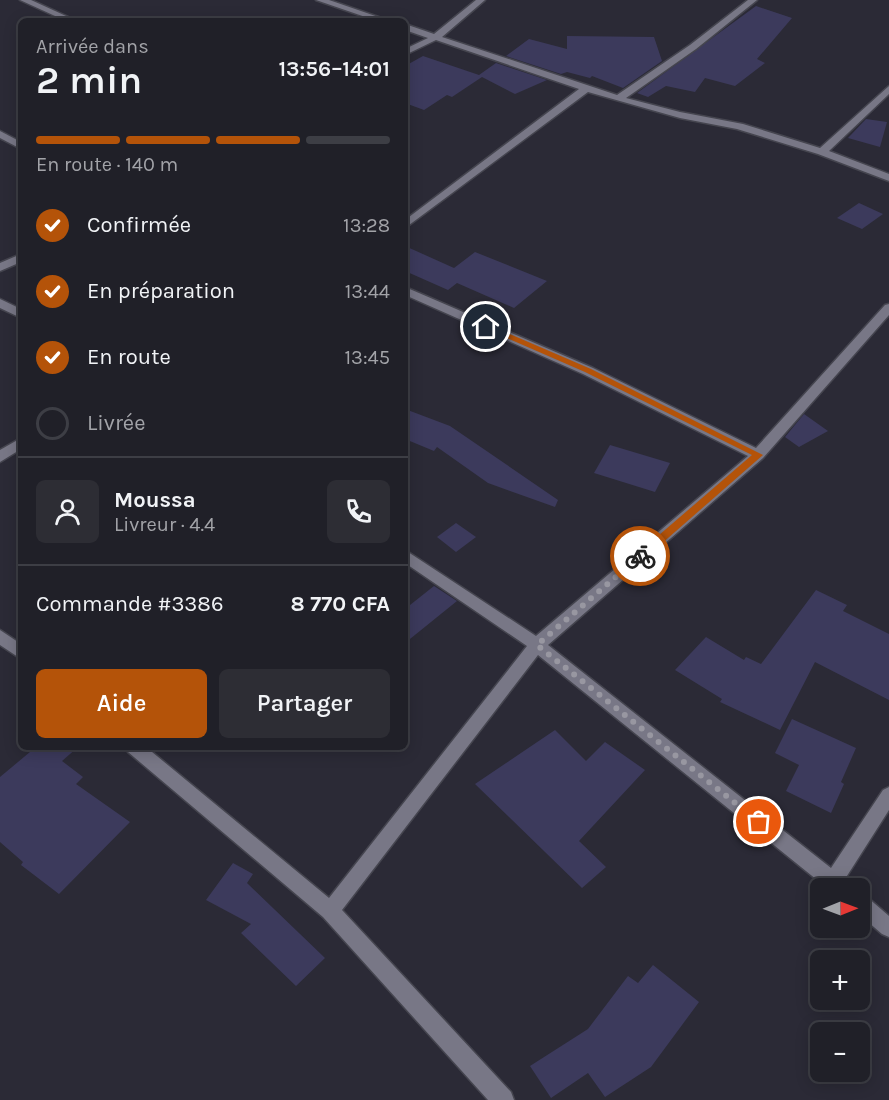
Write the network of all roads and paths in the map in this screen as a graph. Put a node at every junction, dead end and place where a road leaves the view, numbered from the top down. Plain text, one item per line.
1 (24, 0) edge
2 (320, 0) edge
3 (481, 0) edge
4 (753, 0) edge
5 (65, 18) edge
6 (377, 18) edge
7 (408, 28) edge
8 (436, 37) junction
9 (408, 51) edge
10 (587, 88) junction
11 (889, 89) edge
12 (618, 99) junction
13 (0, 134) edge
14 (18, 144) edge
15 (822, 152) junction
16 (889, 178) edge
17 (408, 223) edge
18 (18, 258) edge
19 (0, 268) edge
20 (408, 292) edge
21 (0, 303) edge
22 (889, 308) edge
23 (18, 312) edge
24 (18, 445) edge
25 (758, 455) junction
26 (0, 457) edge
27 (408, 557) edge
28 (0, 636) edge
29 (537, 645) junction
30 (18, 651) edge
31 (138, 750) edge
32 (889, 795) edge
33 (829, 878) edge
34 (841, 878) edge
35 (330, 911) junction
36 (870, 912) edge
37 (889, 928) edge
38 (503, 1100) edge

1 - 5 street
2 - 6 street
3 - 8 street
4 - 12 street
7 - 8 street
8 - 9 street
8 - 10 street
10 - 12 street
10 - 17 street
11 - 15 street
12 - 15 street
13 - 14 street
15 - 16 street
18 - 19 street
20 - 25 street
21 - 23 street
22 - 25 street
24 - 26 street
25 - 29 street
27 - 29 street
28 - 30 street
29 - 33 street
29 - 35 street
31 - 35 street
32 - 34 street
35 - 38 street
36 - 37 street

